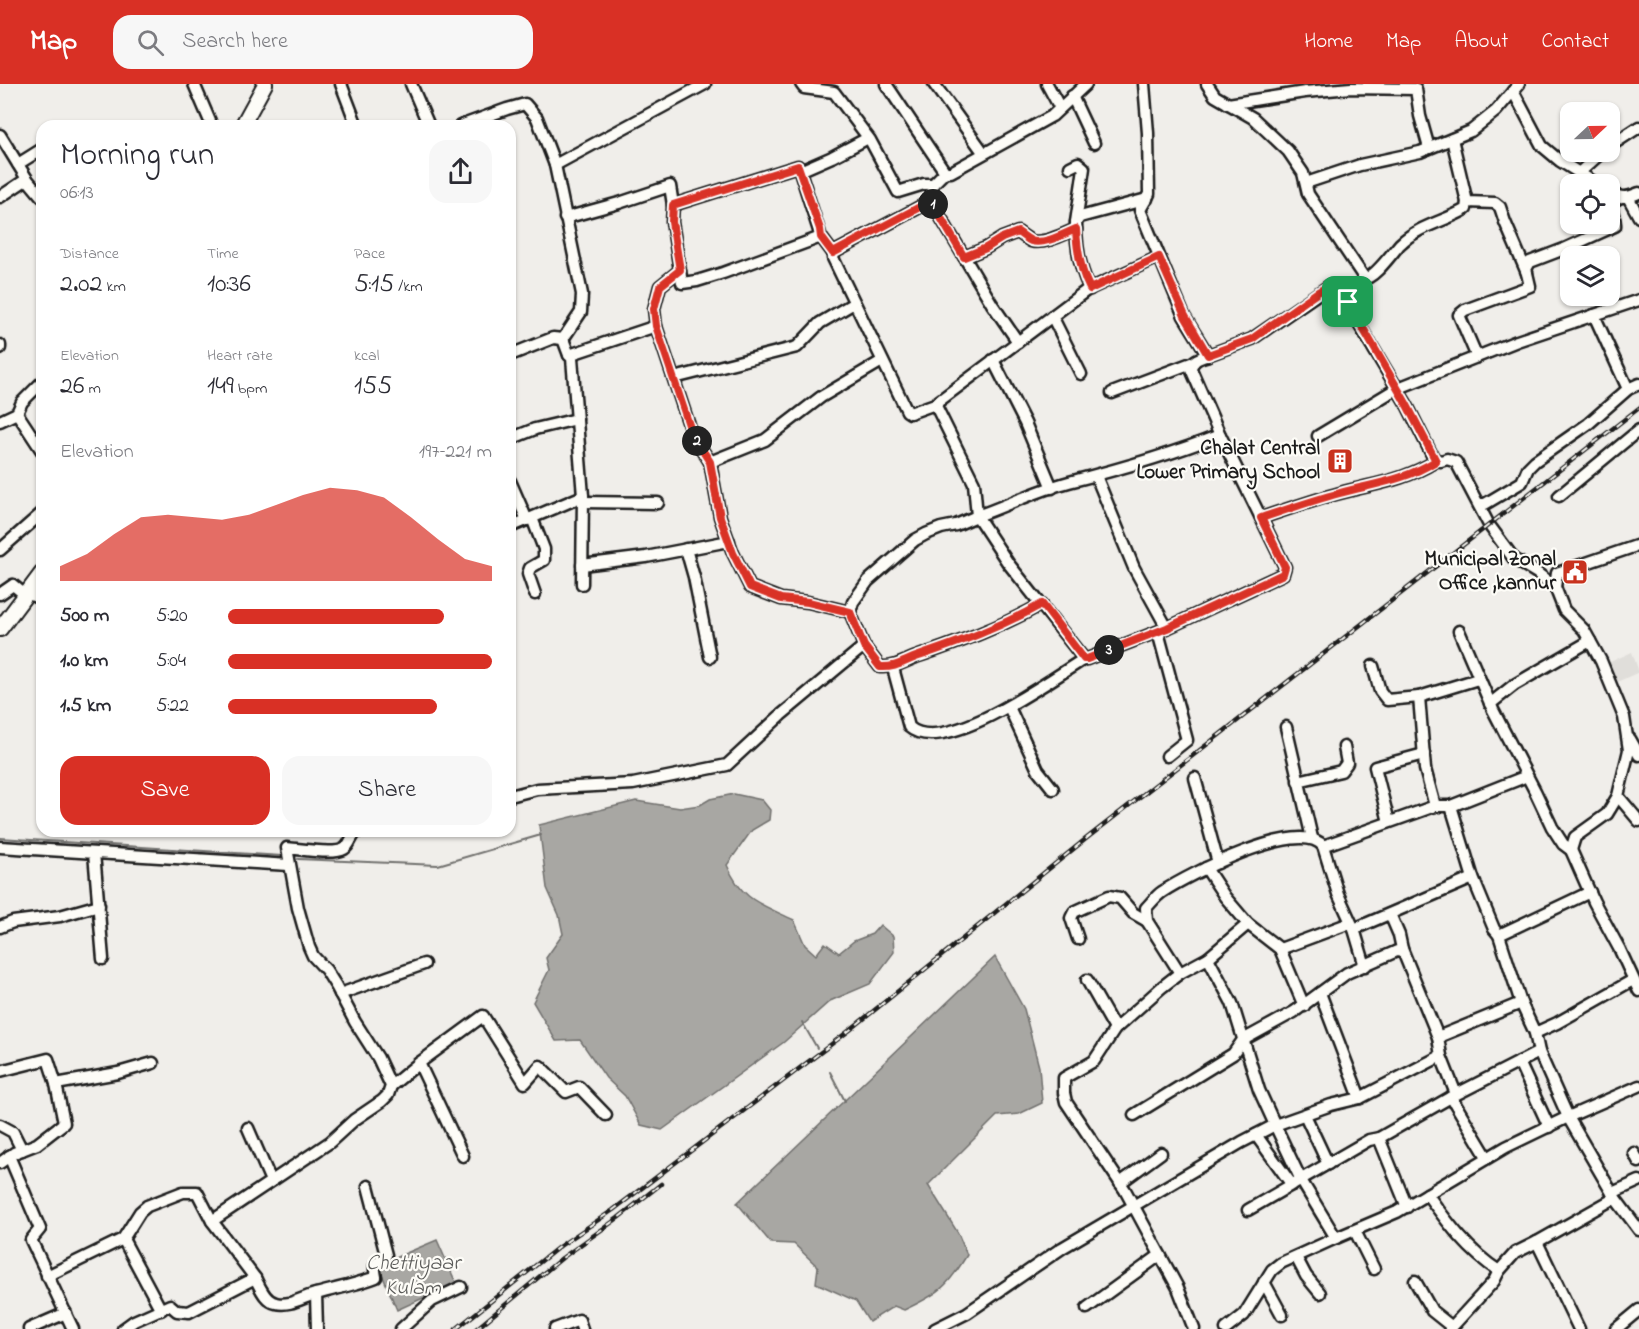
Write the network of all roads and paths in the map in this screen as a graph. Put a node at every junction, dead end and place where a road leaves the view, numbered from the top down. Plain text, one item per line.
1 (194, 84) edge
2 (265, 84) edge
3 (341, 84) edge
4 (411, 84) edge
5 (705, 84) edge
6 (801, 84) edge
7 (886, 84) edge
8 (934, 84) edge
9 (1047, 84) edge
10 (1086, 84) edge
11 (1144, 84) edge
12 (1207, 84) edge
13 (1318, 84) edge
14 (1340, 84) edge
15 (1515, 87) edge
16 (1072, 96) junction
17 (1227, 104) junction
18 (1060, 108) junction
19 (209, 120) edge
20 (245, 120) edge
21 (355, 120) edge
22 (426, 120) edge
23 (476, 120) edge
24 (1639, 127) edge
25 (0, 135) edge
26 (868, 138) junction
27 (1452, 139) junction
28 (1620, 139) edge
29 (1094, 143) dead end
30 (1429, 148) junction
31 (983, 152) junction
32 (36, 153) edge
33 (1591, 162) edge
34 (18, 164) junction
35 (555, 165) junction
36 (1070, 167) dead end
37 (800, 171) junction
38 (945, 172) junction
39 (1579, 173) joint
40 (27, 179) junction
41 (1306, 183) junction
42 (933, 184) junction
43 (36, 190) edge
44 (1639, 192) edge
45 (1620, 196) edge
46 (0, 197) edge
47 (1620, 197) edge
48 (1146, 199) junction
49 (931, 201) junction
50 (1467, 202) junction
51 (673, 205) junction
52 (1639, 217) edge
53 (565, 218) junction
54 (1076, 226) junction
55 (1597, 234) edge
56 (821, 237) junction
57 (833, 253) junction
58 (964, 257) junction
59 (1159, 257) junction
60 (680, 270) junction
61 (1528, 274) junction
62 (1363, 279) junction
63 (1090, 289) junction
64 (1639, 300) edge
65 (1348, 302) junction
66 (854, 303) junction
67 (1594, 315) junction
68 (1052, 316) junction
69 (656, 326) junction
70 (563, 339) junction
71 (1018, 342) junction
72 (516, 353) edge
73 (569, 355) junction
74 (1208, 355) junction
75 (1477, 357) junction
76 (993, 360) junction
77 (882, 361) junction
78 (1194, 362) junction
79 (1081, 374) dead end
80 (674, 378) junction
81 (1639, 384) edge
82 (36, 388) edge
83 (1396, 389) junction
84 (1628, 389) junction
85 (1112, 393) dead end
86 (934, 404) junction
87 (17, 412) junction
88 (577, 419) junction
89 (0, 421) edge
90 (1639, 430) edge
91 (1220, 435) junction
92 (1318, 436) dead end
93 (516, 437) edge
94 (36, 442) edge
95 (1436, 461) junction
96 (710, 462) junction
97 (1096, 476) junction
98 (1052, 488) junction
99 (516, 493) edge
100 (1559, 496) dead end
101 (583, 499) junction
102 (658, 503) dead end
103 (1479, 504) junction
104 (977, 516) junction
105 (36, 518) edge
106 (1261, 518) junction
107 (529, 519) junction
108 (516, 524) edge
109 (729, 541) junction
110 (1639, 545) edge
111 (686, 549) junction
112 (0, 550) edge
113 (582, 565) junction
114 (36, 581) edge
115 (582, 584) dead end
116 (1555, 587) junction
117 (0, 594) edge
118 (26, 594) junction
119 (535, 594) dead end
120 (36, 598) edge
121 (1042, 604) junction
122 (850, 612) junction
123 (0, 629) edge
124 (1162, 630) junction
125 (1459, 631) dead end
126 (1590, 641) junction
127 (864, 646) junction
128 (710, 657) dead end
129 (1084, 659) junction
130 (1373, 666) dead end
131 (893, 668) junction
132 (1478, 679) junction
133 (1419, 697) junction
134 (1490, 704) junction
135 (1009, 707) junction
136 (1286, 727) dead end
137 (1626, 731) junction
138 (1344, 747) dead end
139 (1424, 753) junction
140 (1639, 755) edge
141 (1167, 756) dead end
142 (1527, 776) junction
143 (1195, 777) dead end
144 (1298, 781) junction
145 (1053, 789) dead end
146 (516, 794) edge
147 (1618, 796) junction
148 (1435, 806) junction
149 (1452, 806) junction
150 (1639, 821) edge
151 (1389, 822) junction
152 (351, 837) edge
153 (1312, 838) junction
154 (1323, 846) junction
155 (0, 848) edge
156 (1571, 850) junction
157 (94, 853) junction
158 (1218, 862) junction
159 (289, 865) junction
160 (1206, 868) junction
161 (1473, 878) junction
162 (1590, 892) junction
163 (99, 905) junction
164 (1390, 914) junction
165 (1147, 921) junction
166 (1248, 924) junction
167 (1352, 926) junction
168 (0, 927) edge
169 (1499, 935) junction
170 (1078, 939) dead end
171 (1280, 949) junction
172 (1402, 949) junction
173 (1208, 958) junction
174 (103, 959) dead end
175 (424, 964) dead end
176 (1365, 966) junction
177 (1180, 973) junction
178 (1088, 980) dead end
179 (1633, 980) junction
180 (1639, 992) edge
181 (1320, 993) junction
182 (340, 994) junction
183 (1521, 1003) junction
184 (1304, 1006) junction
185 (1115, 1029) junction
186 (1535, 1033) junction
187 (1438, 1037) junction
188 (1244, 1040) junction
189 (1539, 1052) junction
190 (1441, 1056) junction
191 (419, 1062) junction
192 (1519, 1062) junction
193 (153, 1063) dead end
194 (0, 1071) edge
195 (56, 1084) junction
196 (391, 1086) junction
197 (1639, 1086) edge
198 (1453, 1095) junction
199 (1360, 1098) junction
200 (606, 1115) dead end
201 (1134, 1115) dead end
202 (1305, 1115) junction
203 (1568, 1117) junction
204 (0, 1125) edge
205 (1275, 1125) junction
206 (1548, 1127) junction
207 (248, 1128) dead end
208 (1256, 1135) junction
209 (1379, 1138) junction
210 (22, 1150) junction
211 (1161, 1154) dead end
212 (9, 1155) junction
213 (463, 1156) dead end
214 (1487, 1157) junction
215 (0, 1163) edge
216 (1328, 1164) junction
217 (271, 1181) junction
218 (1639, 1181) edge
219 (1120, 1183) junction
220 (1296, 1183) junction
221 (368, 1186) dead end
222 (1427, 1194) junction
223 (1614, 1195) junction
224 (1134, 1207) junction
225 (1407, 1207) junction
226 (1248, 1210) dead end
227 (212, 1221) junction
228 (1639, 1230) edge
229 (1355, 1231) junction
230 (123, 1239) junction
231 (1336, 1239) junction
232 (1537, 1242) junction
233 (1160, 1255) junction
234 (1296, 1257) junction
235 (1374, 1269) dead end
236 (1499, 1271) junction
237 (47, 1276) junction
238 (255, 1278) junction
239 (1415, 1281) dead end
240 (1264, 1282) junction
241 (461, 1287) dead end
242 (1320, 1293) dead end
243 (316, 1294) junction
244 (1087, 1308) dead end
245 (161, 1310) junction
246 (1639, 1310) edge
247 (66, 1313) junction
248 (1282, 1315) dead end
249 (136, 1325) edge
250 (1451, 1328) edge
251 (28, 1329) edge
252 (73, 1329) edge
253 (123, 1329) edge
254 (317, 1329) edge
255 (401, 1329) edge
256 (555, 1329) edge
257 (582, 1329) edge
258 (935, 1329) edge
259 (1194, 1329) edge
260 (1226, 1329) edge
261 (1579, 1329) edge
262 (1616, 1329) edge

1 - 19 street
2 - 20 main road
3 - 21 street
4 - 22 street
5 - 35 street
6 - 26 street
7 - 38 street
8 - 31 street
9 - 18 street
10 - 16 street
11 - 48 street
12 - 17 street
13 - 14 street
15 - 27 street
15 - 39 street
16 - 18 street
16 - 29 street
17 - 30 street
17 - 41 street
18 - 31 street
23 - 35 street
24 - 28 street
25 - 34 street
26 - 37 street
26 - 42 street
27 - 30 street
27 - 50 street
30 - 41 street
31 - 38 street
32 - 34 street
33 - 39 street
34 - 40 street
35 - 53 street
36 - 54 street
37 - 51 street
37 - 56 street
38 - 42 street
40 - 43 street
40 - 46 street
41 - 62 street
42 - 49 street
44 - 45 street
47 - 52 street
48 - 54 street
48 - 59 street
49 - 57 street
49 - 58 street
50 - 61 street
50 - 62 street
51 - 53 street
51 - 60 street
53 - 70 street
54 - 58 street
54 - 63 street
55 - 61 street
56 - 57 street
56 - 60 street
57 - 66 street
58 - 71 street
59 - 63 street
59 - 74 street
60 - 69 street
61 - 75 street
62 - 65 street
63 - 68 street
64 - 67 street
65 - 74 street
65 - 83 street
66 - 77 street
66 - 80 street
67 - 75 street
67 - 84 street
68 - 71 street
68 - 79 street
69 - 73 street
69 - 80 street
70 - 72 street
70 - 73 street
71 - 76 street
73 - 88 street
74 - 78 street
75 - 83 street
76 - 86 street
76 - 98 street
77 - 86 street
77 - 96 street
78 - 85 street
78 - 91 street
80 - 96 street
81 - 84 street
82 - 87 street
83 - 92 street
83 - 95 street
84 - 103 street
86 - 104 street
87 - 89 street
87 - 94 street
88 - 93 street
88 - 101 street
90 - 100 street
91 - 97 street
91 - 106 street
95 - 103 street
95 - 106 street
96 - 109 street
97 - 98 street
97 - 124 street
98 - 104 street
99 - 107 street
101 - 102 street
101 - 107 street
101 - 113 street
103 - 116 street
104 - 121 street
104 - 122 street
105 - 112 street
106 - 124 street
107 - 108 street
107 - 119 street
109 - 111 street
109 - 122 street
110 - 116 street
111 - 113 street
111 - 128 street
113 - 115 street
114 - 118 main road
116 - 126 street
117 - 118 street
118 - 120 street
118 - 123 main road
121 - 129 street
121 - 131 street
122 - 127 street
124 - 129 street
124 - 141 street
125 - 132 street
126 - 134 street
126 - 137 street
127 - 131 street
127 - 146 street
129 - 135 street
130 - 133 street
131 - 135 street
132 - 133 street
132 - 134 street
133 - 139 street
134 - 142 street
135 - 145 street
136 - 144 street
137 - 140 street
137 - 147 street
138 - 144 street
139 - 148 street
139 - 151 street
142 - 149 street
142 - 156 street
143 - 158 street
144 - 153 street
147 - 150 street
147 - 156 street
148 - 149 street
148 - 151 street
149 - 161 street
151 - 154 street
152 - 159 street
153 - 154 street
153 - 158 street
154 - 167 street
155 - 157 street
156 - 162 street
157 - 159 street
157 - 163 street
158 - 160 street
159 - 182 street
160 - 165 street
160 - 166 street
161 - 164 street
161 - 169 street
162 - 169 street
162 - 179 street
163 - 168 street
163 - 174 street
164 - 167 street
164 - 172 street
165 - 170 street
165 - 177 street
166 - 171 street
166 - 173 street
167 - 171 street
167 - 176 street
169 - 183 street
171 - 184 street
172 - 176 street
172 - 187 street
173 - 177 street
173 - 188 street
175 - 182 street
176 - 181 street
177 - 185 street
178 - 185 street
179 - 180 street
179 - 186 street
181 - 184 street
181 - 199 street
182 - 196 street
183 - 186 street
183 - 187 street
184 - 188 street
185 - 219 street
186 - 189 street
187 - 190 street
188 - 201 street
188 - 205 street
189 - 192 street
189 - 203 street
190 - 198 street
190 - 199 street
191 - 196 street
191 - 200 street
191 - 213 street
192 - 198 street
192 - 206 street
193 - 195 street
194 - 195 street
195 - 210 street
196 - 217 street
197 - 203 street
198 - 209 street
198 - 214 street
199 - 202 street
202 - 205 street
202 - 216 street
203 - 206 street
203 - 223 street
204 - 210 street
205 - 208 street
205 - 220 street
206 - 214 street
207 - 217 street
208 - 220 street
208 - 224 street
209 - 216 street
209 - 225 street
210 - 212 street
211 - 219 street
212 - 215 street
212 - 237 street
214 - 222 street
216 - 220 street
217 - 227 street
218 - 223 street
219 - 224 street
220 - 226 street
220 - 231 street
221 - 243 street
222 - 225 street
222 - 236 street
223 - 228 street
223 - 232 street
224 - 233 street
224 - 258 street
225 - 229 street
227 - 230 street
227 - 238 street
229 - 231 street
229 - 235 street
230 - 237 street
230 - 245 street
231 - 234 street
232 - 236 street
232 - 261 street
233 - 244 street
233 - 259 street
234 - 240 street
234 - 242 street
236 - 250 street
237 - 247 street
238 - 243 street
238 - 245 street
239 - 250 street
240 - 248 street
240 - 260 street
241 - 255 street
243 - 254 street
245 - 249 street
246 - 262 street
247 - 251 street
247 - 252 street
249 - 253 street
256 - 257 street

